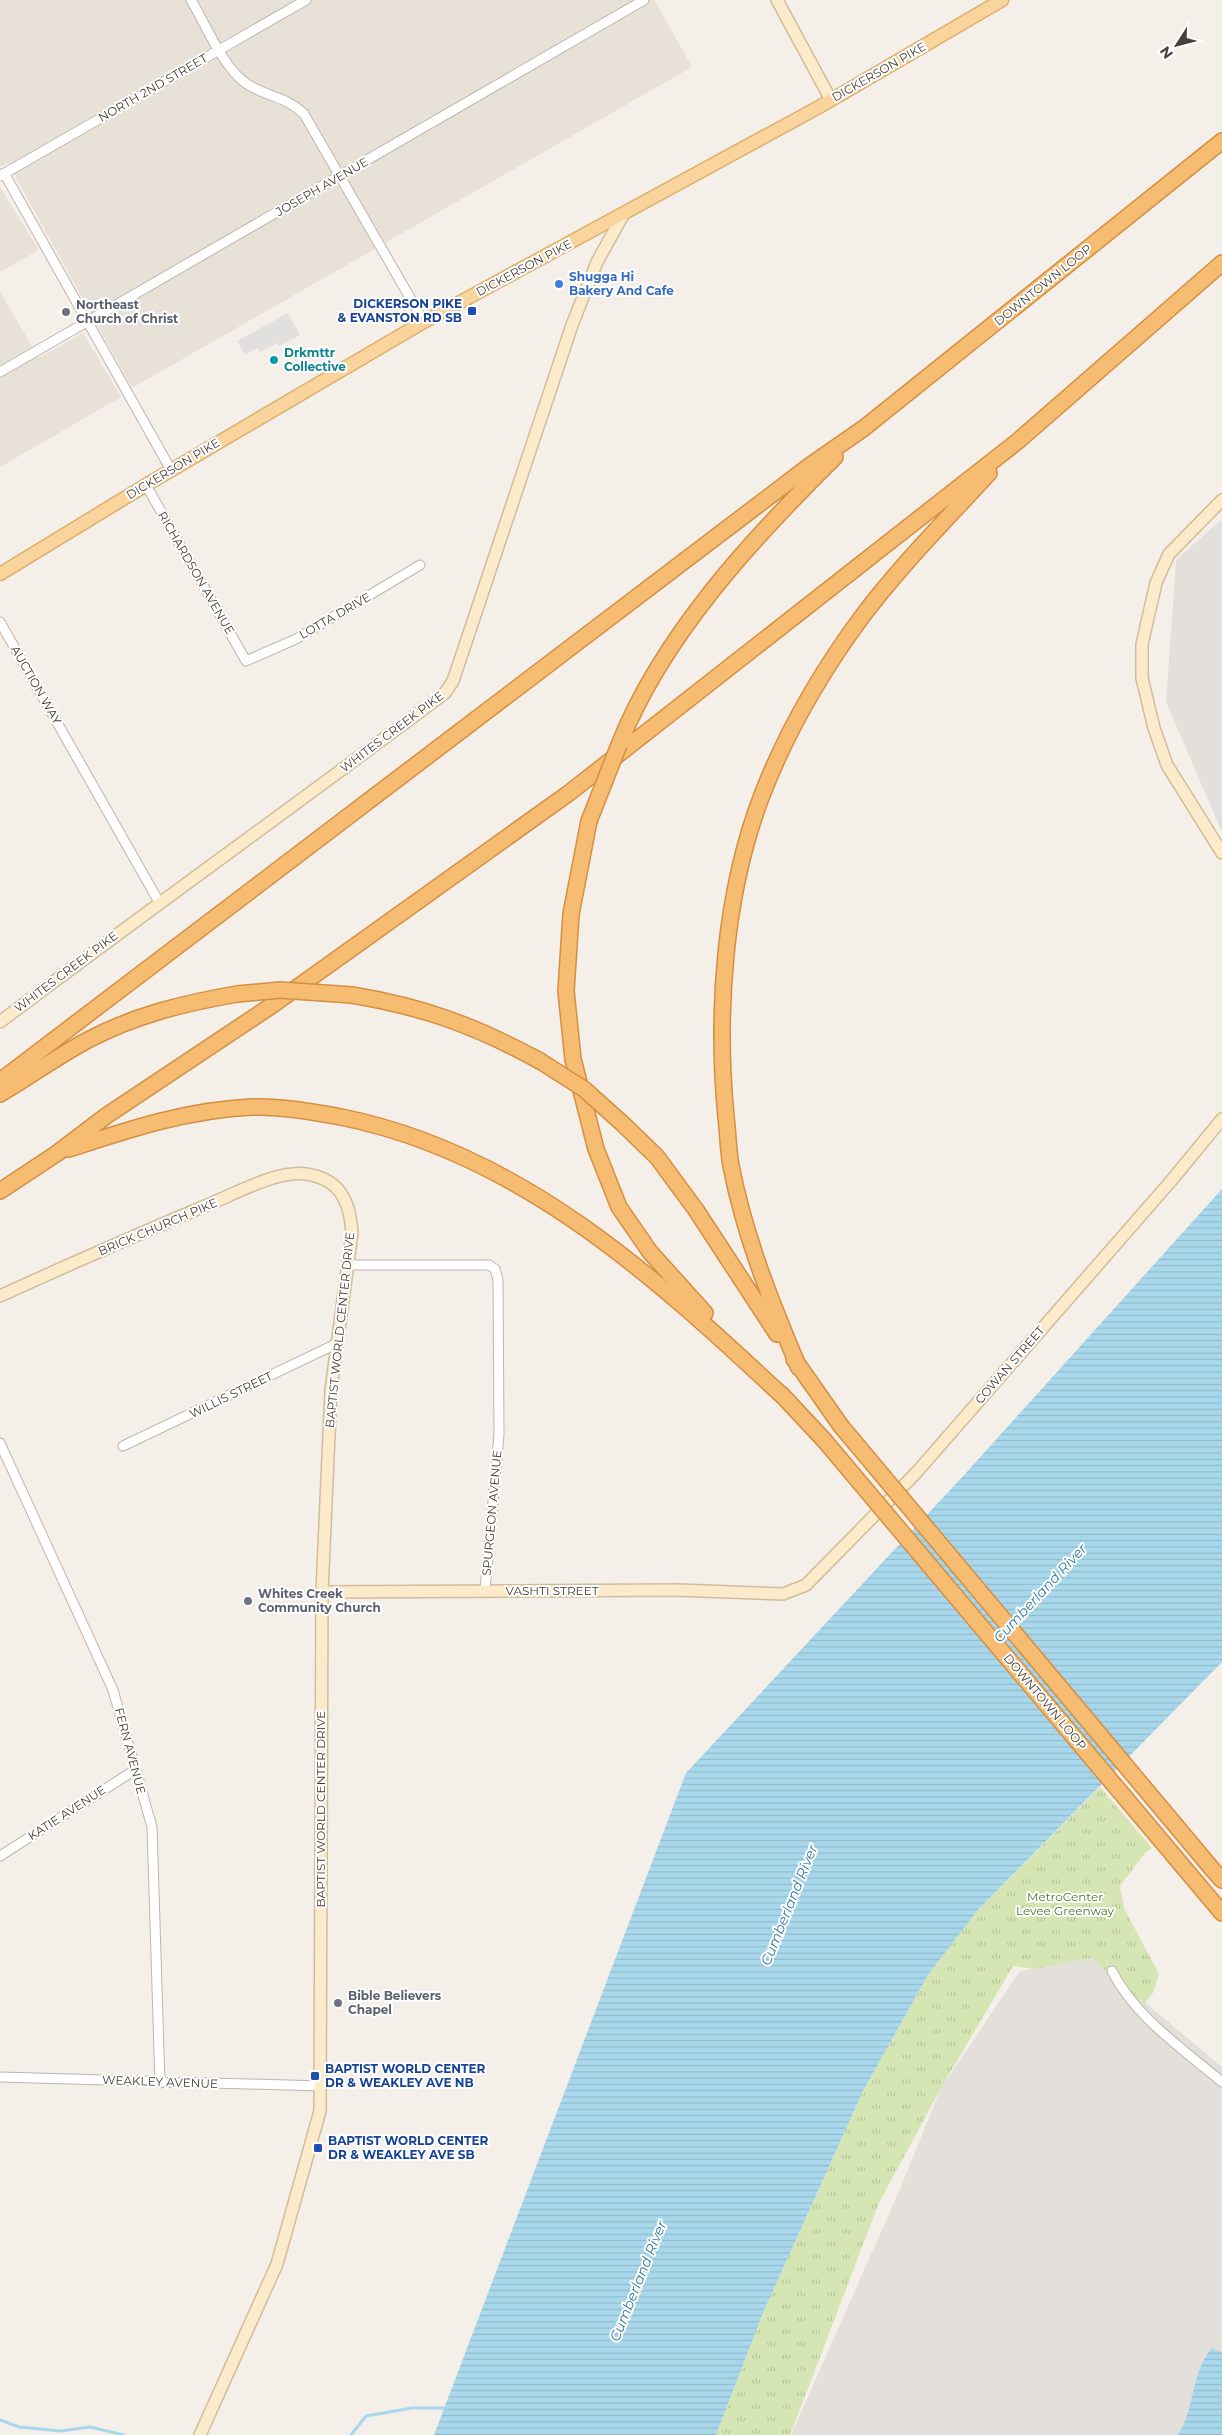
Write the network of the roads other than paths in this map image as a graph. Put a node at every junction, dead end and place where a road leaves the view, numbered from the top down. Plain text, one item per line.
1 (191, 0) edge
2 (306, 0) edge
3 (644, 0) edge
4 (777, 0) edge
5 (1002, 0) edge
6 (220, 50) junction
7 (831, 100) junction
8 (1222, 141) edge
9 (2, 174) edge
10 (341, 176) junction
11 (623, 215) junction
12 (1222, 263) edge
13 (87, 322) junction
14 (424, 322) junction
15 (0, 372) edge
16 (864, 428) junction
17 (1018, 441) junction
18 (171, 470) junction
19 (146, 485) junction
20 (1222, 500) edge
21 (420, 566) dead end
22 (0, 574) edge
23 (0, 622) edge
24 (246, 661) joint
25 (1222, 852) edge
26 (159, 902) junction
27 (0, 1022) edge
28 (0, 1081) edge
29 (0, 1094) edge
30 (1222, 1119) edge
31 (56, 1154) junction
32 (320, 1177) joint
33 (0, 1191) edge
34 (348, 1265) junction
35 (0, 1296) edge
36 (338, 1344) junction
37 (800, 1368) junction
38 (788, 1401) junction
39 (0, 1443) edge
40 (123, 1446) dead end
41 (485, 1590) junction
42 (322, 1592) junction
43 (783, 1594) joint
44 (134, 1770) junction
45 (0, 1856) edge
46 (1217, 1875) edge
47 (1222, 1913) edge
48 (1112, 1971) dead end
49 (0, 2078) edge
50 (1222, 2082) edge
51 (160, 2083) junction
52 (321, 2086) junction
53 (200, 2435) edge

1 - 6 street
2 - 6 street, NORTH 2ND STREET
3 - 10 street, JOSEPH AVENUE
4 - 7 street
5 - 7 main road, DICKERSON PIKE
6 - 9 street, NORTH 2ND STREET
6 - 10 street
7 - 11 main road, DICKERSON PIKE
8 - 16 highway, DOWNTOWN LOOP
9 - 13 street
10 - 13 street, JOSEPH AVENUE
10 - 14 street
11 - 14 main road, DICKERSON PIKE
11 - 26 street, WHITES CREEK PIKE
12 - 17 highway
13 - 15 street, JOSEPH AVENUE
13 - 18 street
14 - 18 main road, DICKERSON PIKE
16 - 28 highway
16 - 38 highway, bridge
17 - 31 highway
17 - 37 highway
18 - 19 main road, DICKERSON PIKE
19 - 22 main road, DICKERSON PIKE
19 - 24 street, RICHARDSON AVENUE
20 - 25 street
21 - 24 street, LOTTA DRIVE
23 - 26 street, AUCTION WAY
26 - 27 street, WHITES CREEK PIKE
29 - 37 highway, bridge
30 - 43 street, COWAN STREET
31 - 33 highway
31 - 38 highway
32 - 34 street, BAPTIST WORLD CENTER DRIVE
32 - 35 street, BRICK CHURCH PIKE
34 - 36 street, BAPTIST WORLD CENTER DRIVE
34 - 41 street, SPURGEON AVENUE
36 - 40 street, WILLIS STREET
36 - 42 street, BAPTIST WORLD CENTER DRIVE
37 - 46 highway, DOWNTOWN LOOP, bridge
38 - 47 highway, DOWNTOWN LOOP, bridge
39 - 44 street, FERN AVENUE
41 - 42 street, VASHTI STREET
41 - 43 street, VASHTI STREET
42 - 52 street, BAPTIST WORLD CENTER DRIVE
44 - 45 street, KATIE AVENUE
44 - 51 street, FERN AVENUE
48 - 50 street
49 - 51 street, WEAKLEY AVENUE
51 - 52 street, WEAKLEY AVENUE
52 - 53 street, BAPTIST WORLD CENTER DRIVE

